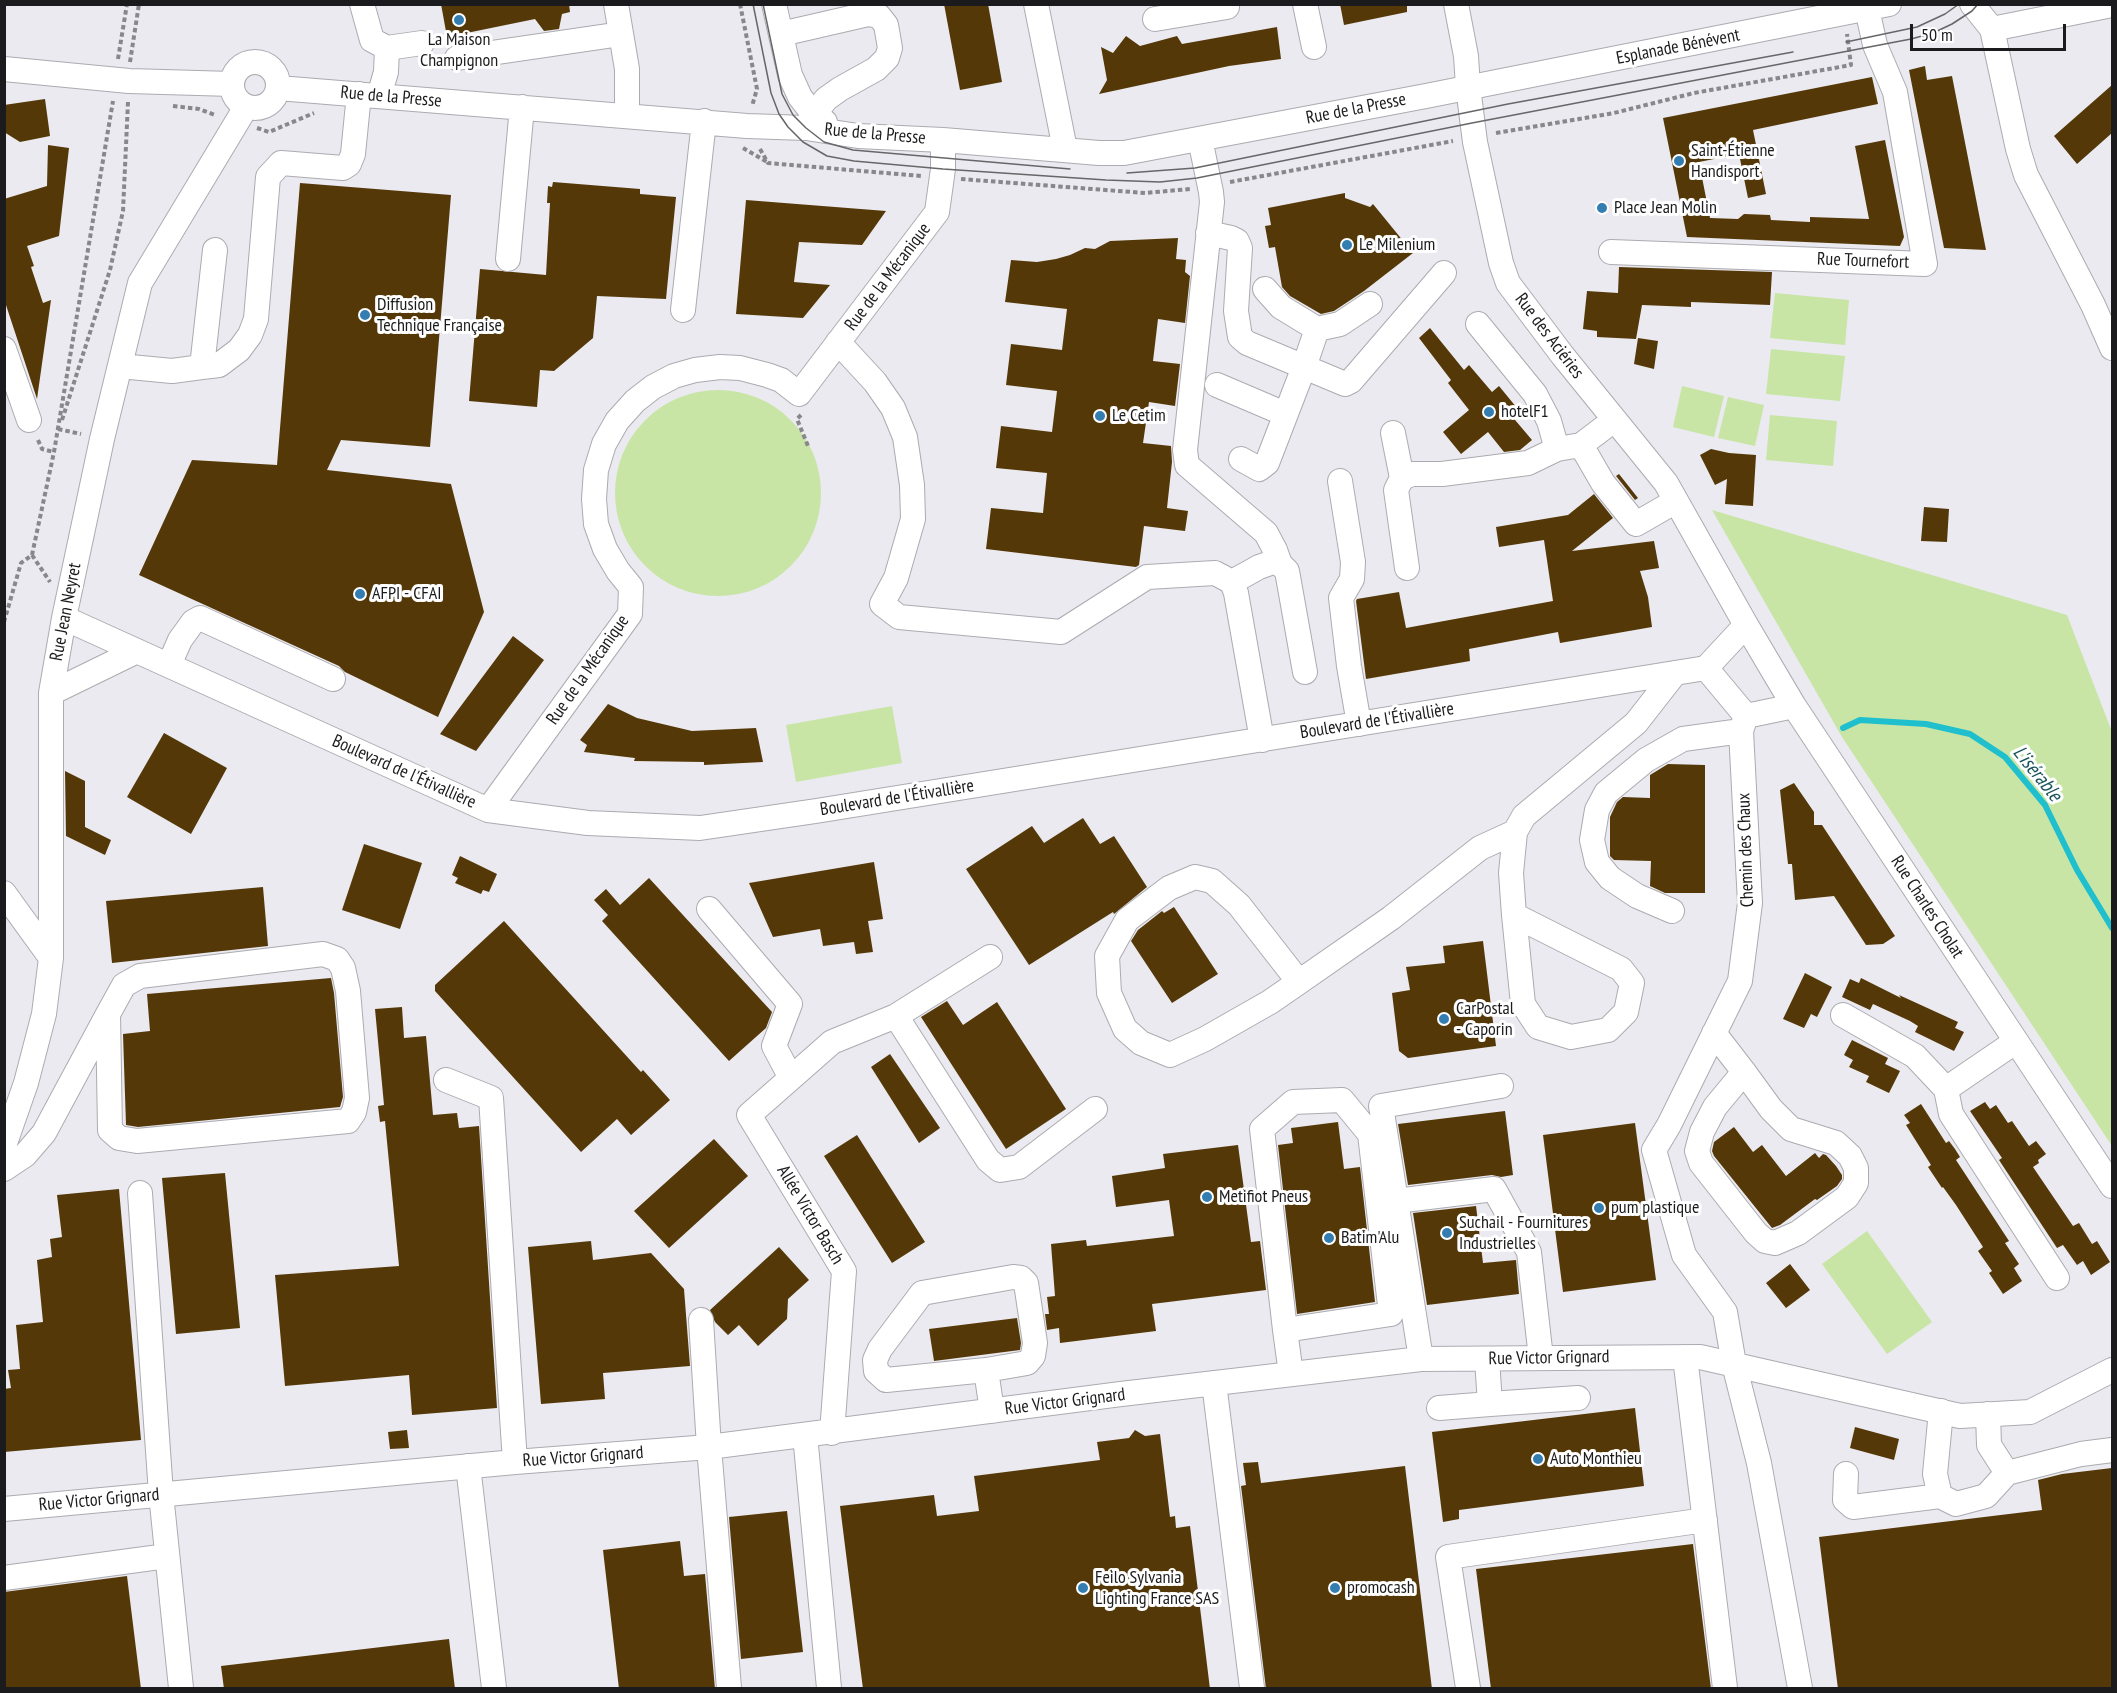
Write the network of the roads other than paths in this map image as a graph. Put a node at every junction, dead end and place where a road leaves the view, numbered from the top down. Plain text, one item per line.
1 (362, 4) edge
2 (616, 4) edge
3 (774, 4) edge
4 (1036, 4) edge
5 (1305, 4) edge
6 (1456, 4) edge
7 (1972, 4) edge
8 (1231, 5) edge
9 (2112, 5) edge
10 (1878, 7) edge
11 (1155, 19) dead end
12 (1992, 29) junction
13 (621, 34) junction
14 (781, 34) junction
15 (422, 43) dead end
16 (1314, 47) dead end
17 (387, 48) junction
18 (457, 58) dead end
19 (4, 69) edge
20 (232, 84) junction
21 (1467, 87) junction
22 (278, 88) junction
23 (369, 95) junction
24 (246, 107) junction
25 (522, 107) junction
26 (627, 115) junction
27 (814, 115) junction
28 (704, 121) junction
29 (858, 135) junction
30 (1200, 139) junction
31 (943, 140) junction
32 (1065, 149) junction
33 (1208, 233) junction
34 (215, 250) dead end
35 (1611, 252) dead end
36 (508, 259) dead end
37 (1444, 273) dead end
38 (1265, 289) dead end
39 (1370, 304) dead end
40 (683, 310) dead end
41 (1478, 324) dead end
42 (1317, 329) junction
43 (838, 342) junction
44 (2112, 348) edge
45 (4, 349) edge
46 (120, 366) junction
47 (202, 367) junction
48 (1304, 367) junction
49 (1217, 385) dead end
50 (1285, 414) junction
51 (29, 420) dead end
52 (1614, 420) junction
53 (1393, 433) dead end
54 (1581, 445) junction
55 (1557, 449) junction
56 (1241, 459) dead end
57 (1402, 478) junction
58 (1340, 480) dead end
59 (1676, 501) junction
60 (1280, 564) junction
61 (1407, 568) dead end
62 (1232, 582) junction
63 (64, 618) junction
64 (1746, 625) junction
65 (137, 651) junction
66 (169, 666) junction
67 (1706, 668) junction
68 (1305, 672) dead end
69 (1675, 673) junction
70 (333, 680) dead end
71 (51, 693) junction
72 (1794, 706) junction
73 (1744, 723) junction
74 (1359, 724) junction
75 (1262, 740) junction
76 (488, 810) junction
77 (1515, 832) junction
78 (4, 893) edge
79 (708, 909) dead end
80 (1672, 911) dead end
81 (1514, 915) junction
82 (990, 957) dead end
83 (51, 958) junction
84 (1299, 982) junction
85 (108, 1014) junction
86 (1843, 1015) dead end
87 (896, 1016) junction
88 (1714, 1033) junction
89 (2015, 1042) junction
90 (1744, 1072) junction
91 (791, 1078) junction
92 (446, 1080) dead end
93 (1501, 1086) dead end
94 (1946, 1089) junction
95 (1095, 1109) dead end
96 (4, 1146) edge
97 (4, 1169) edge
98 (2112, 1186) edge
99 (141, 1193) dead end
100 (1396, 1201) junction
101 (2058, 1278) dead end
102 (701, 1320) dead end
103 (1286, 1330) junction
104 (1685, 1357) junction
105 (1541, 1358) junction
106 (1421, 1359) junction
107 (1487, 1359) junction
108 (1734, 1364) junction
109 (986, 1370) junction
110 (2112, 1370) edge
111 (1291, 1374) junction
112 (1214, 1383) junction
113 (1578, 1398) dead end
114 (1490, 1404) junction
115 (1439, 1408) dead end
116 (992, 1411) junction
117 (1941, 1412) junction
118 (1988, 1414) junction
119 (832, 1433) junction
120 (805, 1435) junction
121 (709, 1447) junction
122 (2112, 1450) edge
123 (515, 1462) junction
124 (468, 1466) junction
125 (2007, 1473) junction
126 (1846, 1474) dead end
127 (160, 1494) junction
128 (1940, 1496) junction
129 (4, 1509) edge
130 (1704, 1520) junction
131 (167, 1556) junction
132 (4, 1578) edge
133 (181, 1689) edge
134 (494, 1689) edge
135 (729, 1689) edge
136 (829, 1689) edge
137 (1252, 1689) edge
138 (1468, 1689) edge
139 (1725, 1689) edge
140 (1800, 1689) edge

1 - 17 street
2 - 13 street
3 - 14 street
4 - 32 street
5 - 16 street
6 - 21 street, Rue des Aciéries
7 - 12 street
8 - 11 street
9 - 12 street
10 - 21 street, Esplanade Bénévent
10 - 35 street, Rue Tournefort
12 - 44 street
13 - 18 street
13 - 26 street
14 - 27 street
14 - 27 street
15 - 17 street
17 - 23 street
19 - 20 street
20 - 22 street
20 - 24 street
21 - 30 street, Rue de la Presse
21 - 52 street, Rue des Aciéries
22 - 23 street, Rue de la Presse
22 - 24 street
23 - 25 street, Rue de la Presse
23 - 47 street
24 - 46 street, Rue Jean Neyret
25 - 26 street, Rue de la Presse
25 - 36 street
26 - 28 street, Rue de la Presse
27 - 29 street
28 - 29 street, Rue de la Presse
28 - 40 street
29 - 31 street, Rue de la Presse
30 - 32 street, Rue de la Presse
30 - 33 street
31 - 32 street, Rue de la Presse
31 - 43 street, Rue de la Mécanique
33 - 48 street
33 - 60 street
34 - 47 street
37 - 48 street
38 - 42 street
39 - 42 street
41 - 55 street
42 - 48 street
43 - 62 street
43 - 76 street, Rue de la Mécanique
45 - 51 street
46 - 47 street
46 - 63 street, Rue Jean Neyret
48 - 50 street
49 - 50 street
50 - 56 street
52 - 54 street
52 - 59 street, Rue des Aciéries
53 - 57 street
54 - 55 street
54 - 59 street
55 - 57 street
57 - 61 street
58 - 74 street
59 - 64 street, Rue des Aciéries
60 - 62 street
60 - 68 street
62 - 75 street
63 - 65 street, Boulevard de l'Étivallière
63 - 71 street, Rue Jean Neyret
64 - 67 street
64 - 72 street, Rue Charles Cholat
65 - 66 street, Boulevard de l'Étivallière
65 - 71 street
66 - 70 street
66 - 76 street, Boulevard de l'Étivallière
67 - 69 street, Boulevard de l'Étivallière
67 - 73 street
69 - 74 street, Boulevard de l'Étivallière
69 - 77 street
71 - 83 street, Rue Jean Neyret
72 - 73 street
72 - 89 street, Rue Charles Cholat
73 - 80 street
73 - 88 street, Chemin des Chaux
74 - 75 street, Boulevard de l'Étivallière
75 - 76 street, Boulevard de l'Étivallière
77 - 81 street
77 - 84 street
78 - 83 street
79 - 91 street
81 - 81 street
82 - 87 street, Allée Victor Basch
83 - 96 street, Rue Jean Neyret
84 - 84 street
85 - 85 street
85 - 97 street
86 - 94 street
87 - 91 street, Allée Victor Basch
87 - 95 street
88 - 90 street
88 - 108 street, Chemin des Chaux
89 - 94 street
89 - 98 street, Rue Charles Cholat
90 - 90 street
91 - 119 street, Allée Victor Basch
92 - 123 street
93 - 100 street
94 - 101 street
99 - 127 street
100 - 105 street
100 - 106 street
102 - 121 street
103 - 103 street
103 - 111 street
104 - 105 street, Rue Victor Grignard
104 - 108 street, Rue Victor Grignard
104 - 130 street
105 - 107 street, Rue Victor Grignard
106 - 107 street, Rue Victor Grignard
106 - 111 street, Rue Victor Grignard
107 - 114 street
108 - 117 street, Rue Victor Grignard
108 - 140 street, Chemin des Chaux
109 - 109 street
109 - 116 street
110 - 118 street, Rue Victor Grignard
111 - 112 street, Rue Victor Grignard
112 - 116 street, Rue Victor Grignard
112 - 137 street
113 - 114 street
114 - 115 street
116 - 119 street, Rue Victor Grignard
117 - 118 street, Rue Victor Grignard
117 - 128 street
118 - 125 street
119 - 120 street, Rue Victor Grignard
120 - 121 street, Rue Victor Grignard
120 - 136 street
121 - 123 street, Rue Victor Grignard
121 - 135 street
122 - 125 street
123 - 124 street, Rue Victor Grignard
124 - 127 street, Rue Victor Grignard
124 - 134 street
125 - 128 street
126 - 128 street
127 - 129 street, Rue Victor Grignard
127 - 131 street
130 - 138 street
130 - 139 street
131 - 132 street
131 - 133 street

